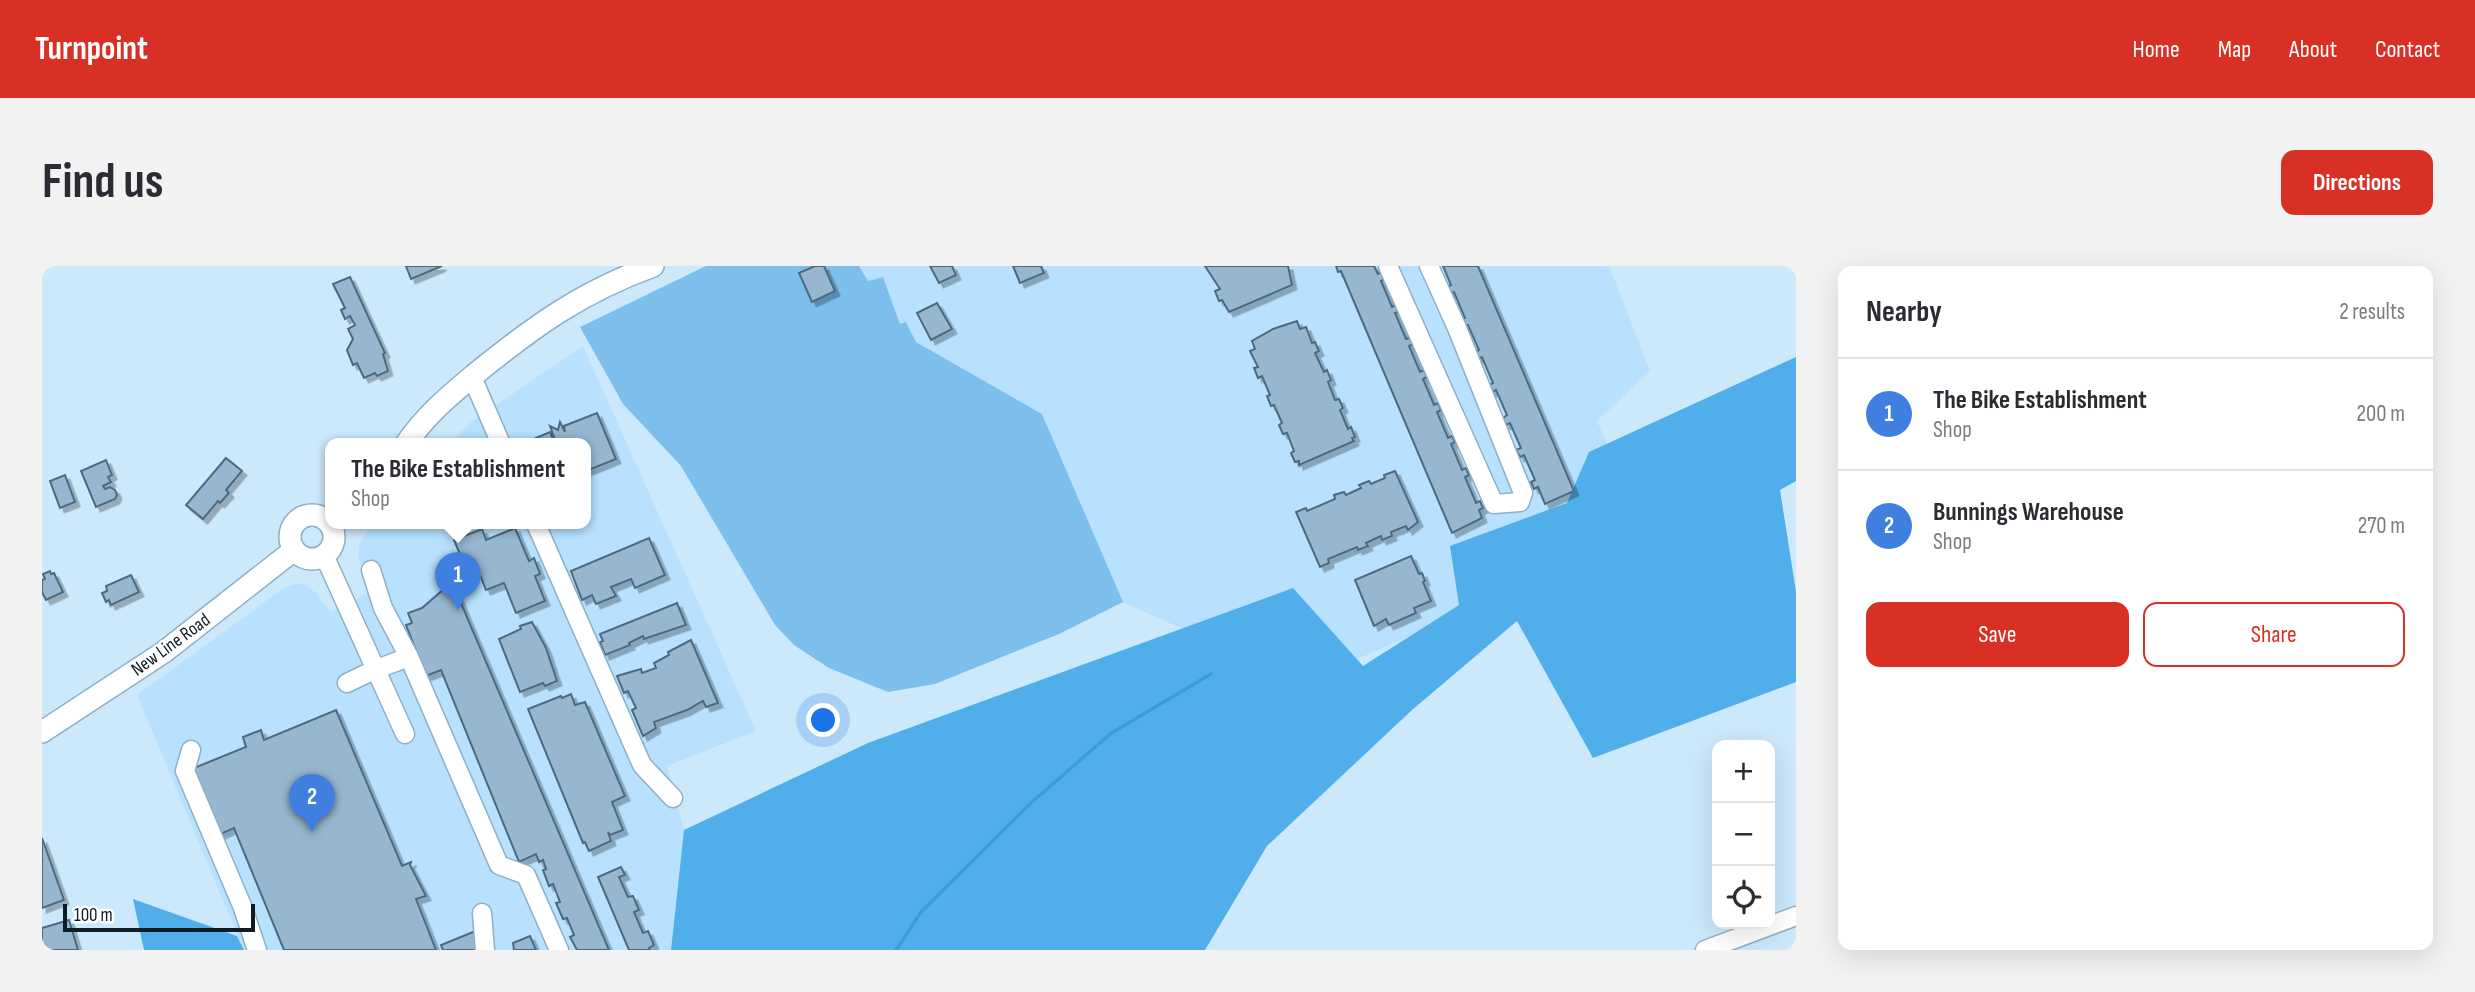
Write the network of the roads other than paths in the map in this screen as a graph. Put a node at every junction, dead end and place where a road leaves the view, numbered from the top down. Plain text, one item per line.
1 (653, 266) edge
2 (1388, 266) edge
3 (1429, 266) edge
4 (624, 271) edge
5 (472, 377) junction
6 (411, 438) edge
7 (498, 438) edge
8 (325, 520) edge
9 (332, 529) edge
10 (538, 529) edge
11 (294, 550) junction
12 (324, 555) junction
13 (371, 570) dead end
14 (409, 657) junction
15 (374, 670) junction
16 (347, 683) dead end
17 (42, 732) edge
18 (405, 734) dead end
19 (191, 750) dead end
20 (673, 798) dead end
21 (482, 913) dead end
22 (1796, 916) edge
23 (257, 950) edge
24 (485, 950) edge
25 (559, 950) edge
26 (1705, 950) edge

1 - 4 main road
2 - 3 street
4 - 5 main road
5 - 6 main road
5 - 7 street
8 - 11 main road
9 - 12 main road
10 - 20 street
11 - 12 main road
11 - 17 main road, New Line Road
12 - 15 street
13 - 14 street
14 - 15 street
14 - 25 street
15 - 16 street
15 - 18 street
19 - 23 street
21 - 24 street
22 - 26 street

